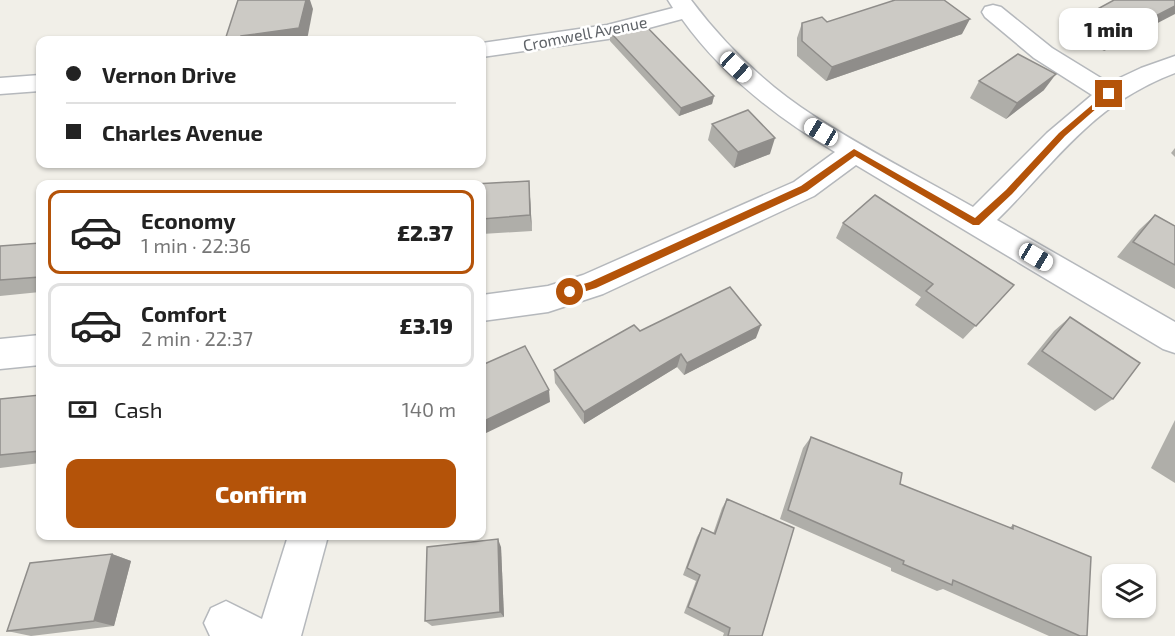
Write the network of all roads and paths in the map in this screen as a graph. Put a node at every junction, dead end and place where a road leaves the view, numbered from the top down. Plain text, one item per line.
1 (683, 6) edge
2 (993, 12) dead end
3 (486, 49) edge
4 (1175, 64) edge
5 (36, 83) edge
6 (0, 86) edge
7 (1109, 94) junction
8 (854, 152) junction
9 (976, 222) junction
10 (486, 307) edge
11 (1175, 339) edge
12 (36, 350) edge
13 (0, 354) edge
14 (307, 540) edge
15 (279, 636) edge

1 - 3 street, Cromwell Avenue
1 - 8 street
2 - 7 street
4 - 7 street
5 - 6 street
7 - 9 street
8 - 9 street
8 - 10 street
9 - 11 street
12 - 13 street
14 - 15 street

